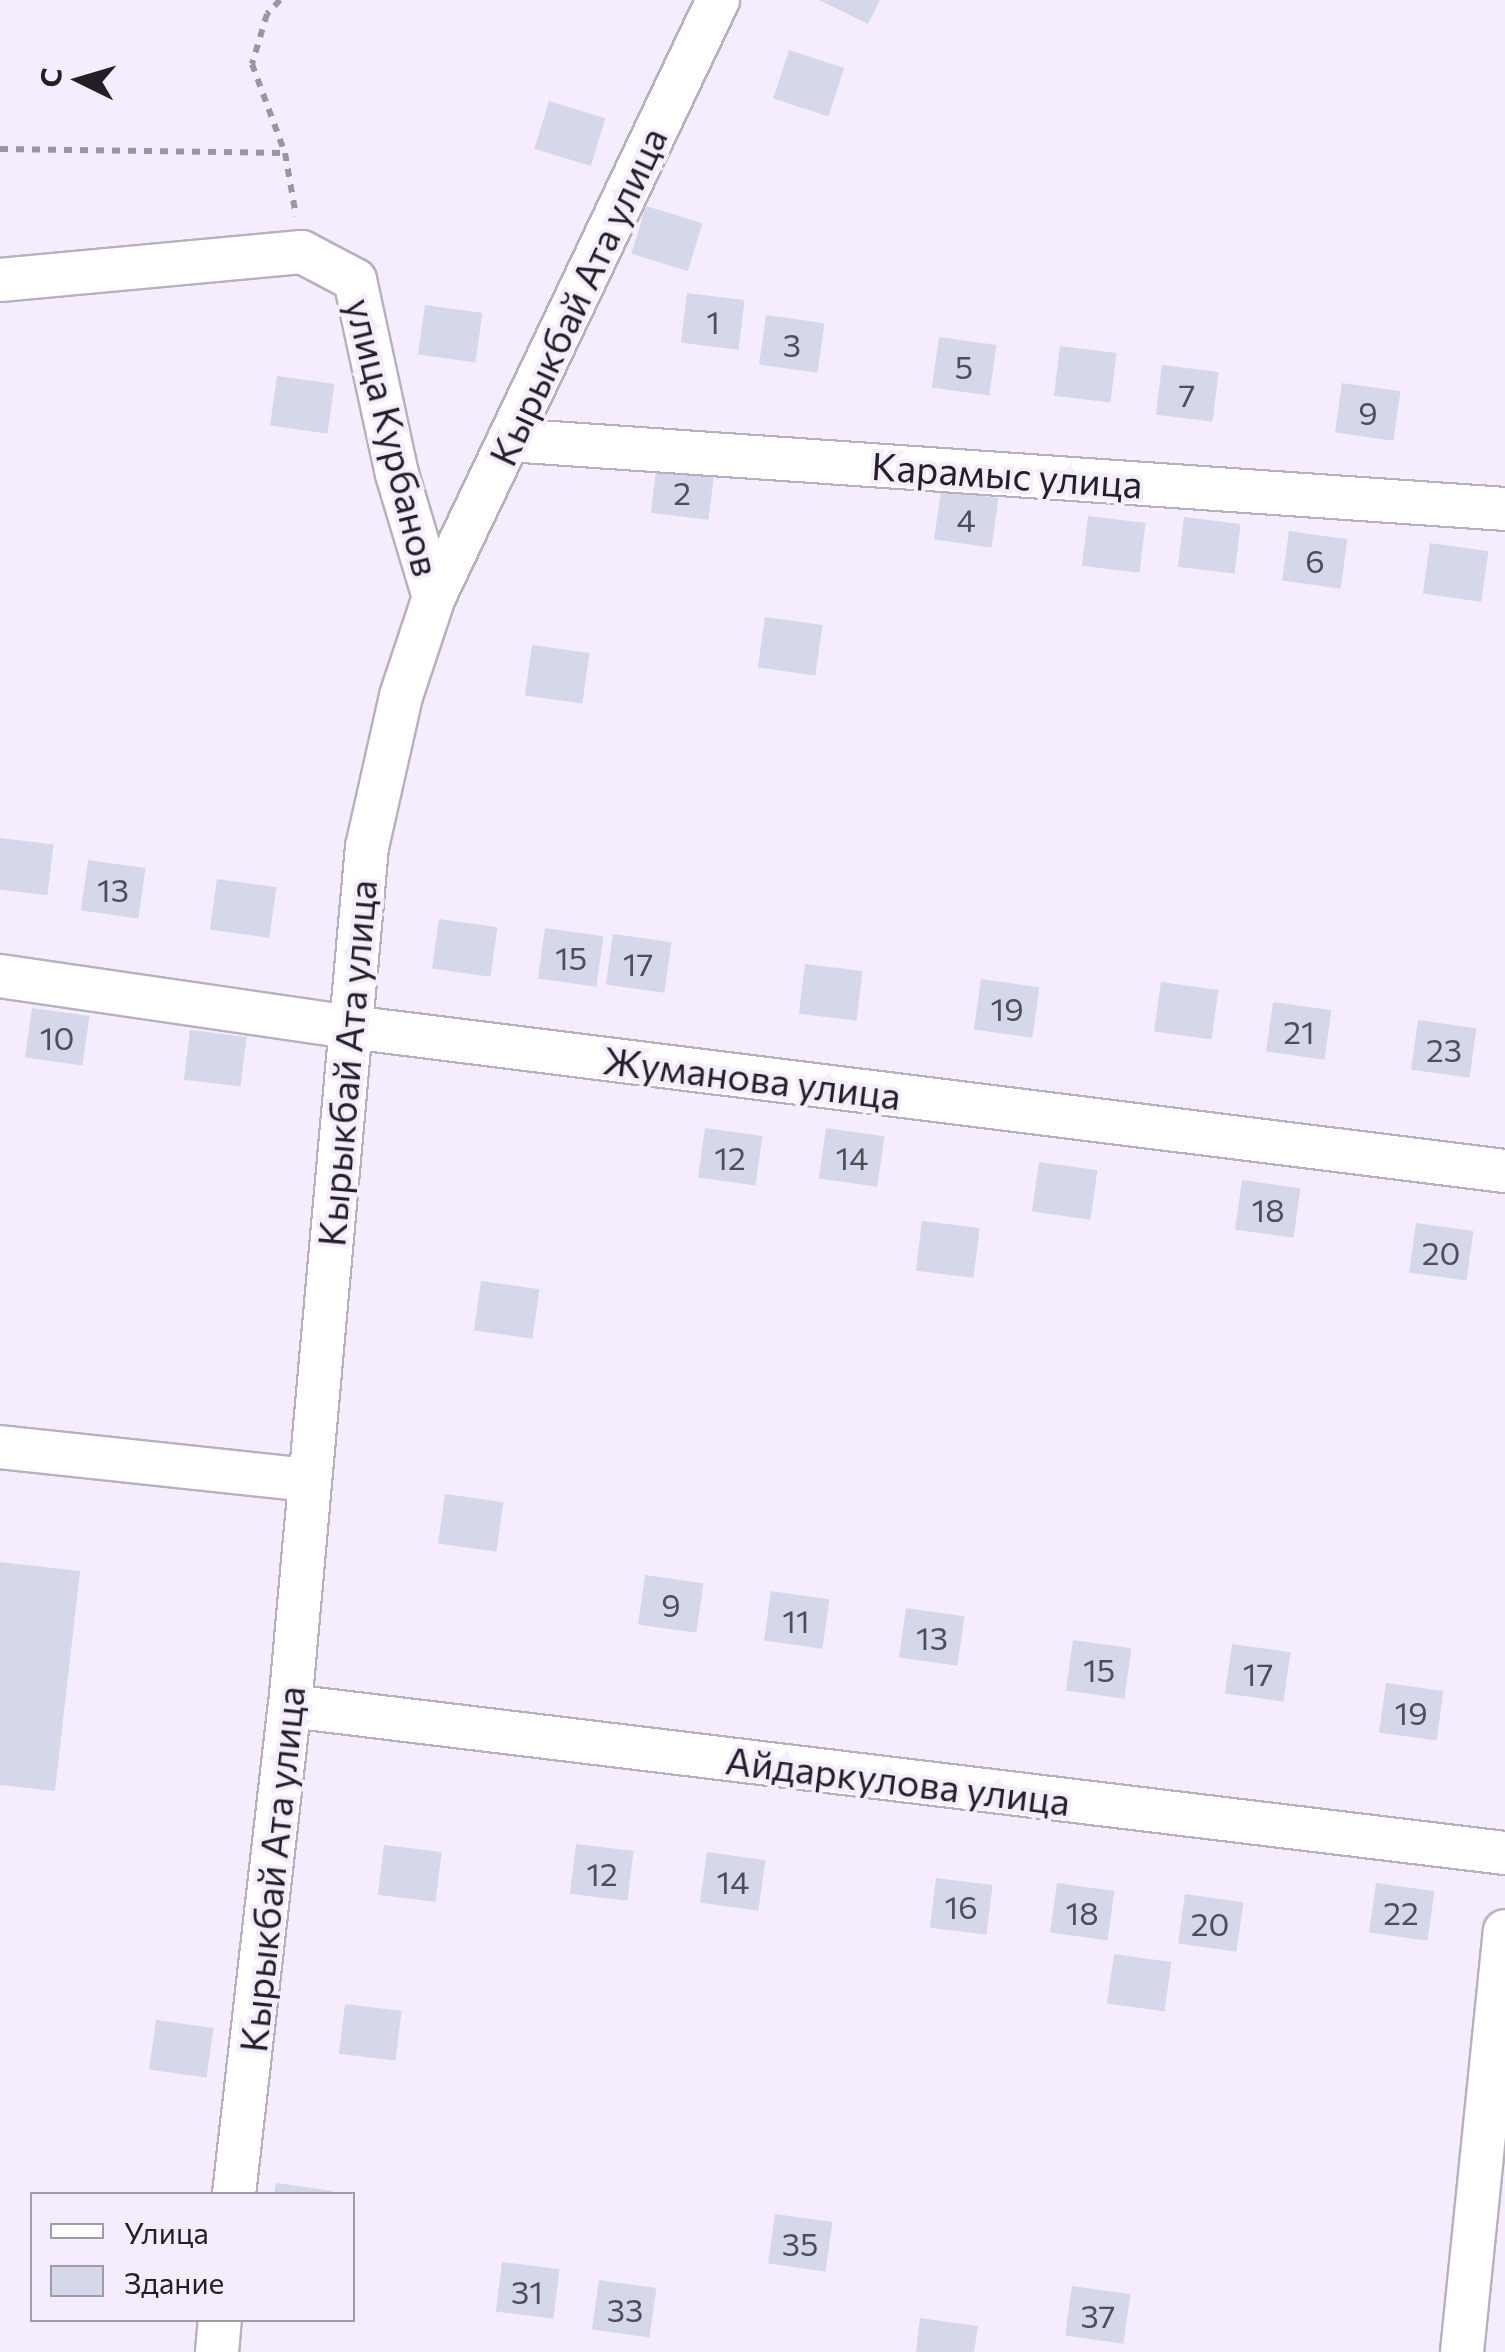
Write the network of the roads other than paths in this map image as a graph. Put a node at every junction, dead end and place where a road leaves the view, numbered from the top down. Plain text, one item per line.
1 (718, 0) edge
2 (0, 280) edge
3 (509, 440) junction
4 (1505, 508) edge
5 (434, 597) junction
6 (0, 976) edge
7 (350, 1026) junction
8 (1505, 1171) edge
9 (0, 1447) edge
10 (307, 1480) junction
11 (290, 1706) junction
12 (1505, 1853) edge
13 (1505, 1931) edge
14 (234, 2192) edge
15 (220, 2322) edge
16 (216, 2352) edge
17 (1462, 2352) edge

1 - 3 street, Кырыкбай Ата улица
2 - 5 street, улица Курбанов
3 - 4 street, Карамыс улица
3 - 5 street, Кырыкбай Ата улица
5 - 7 street, Кырыкбай Ата улица
6 - 7 street, Жуманова улица
7 - 8 street, Жуманова улица
7 - 10 street, Кырыкбай Ата улица
9 - 10 street
10 - 11 street, Кырыкбай Ата улица
11 - 12 street, Айдаркулова улица
11 - 14 street, Кырыкбай Ата улица
13 - 17 street
15 - 16 street

